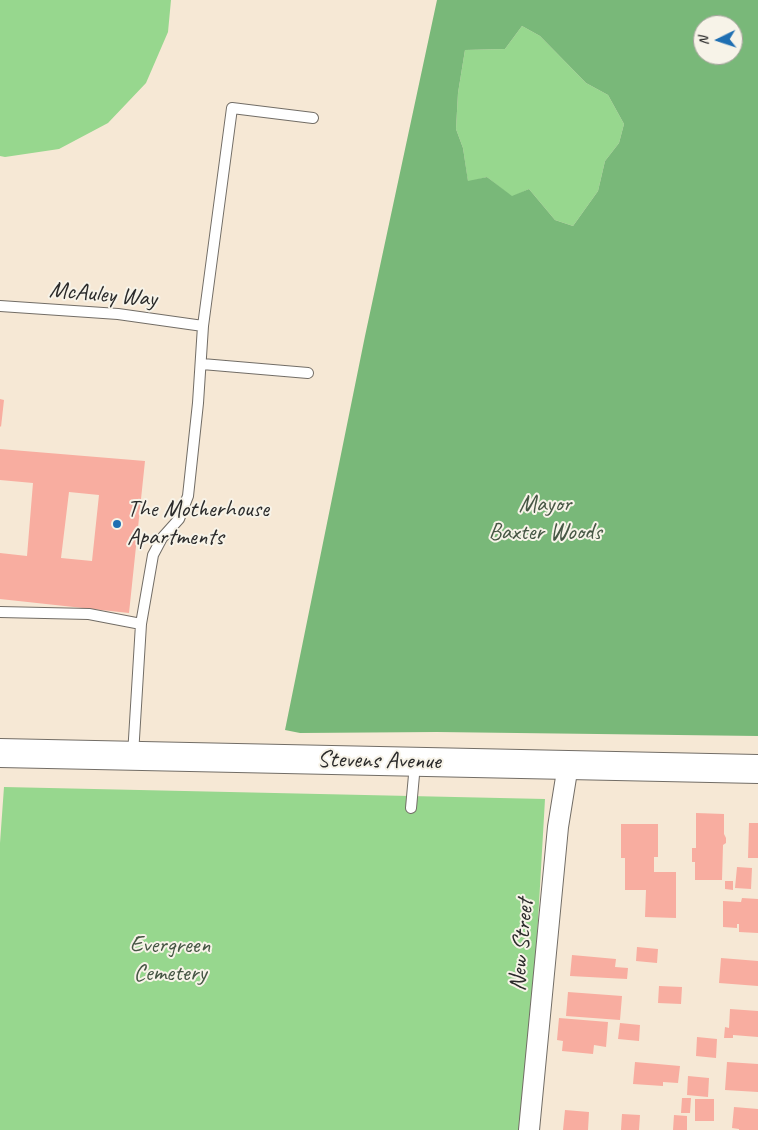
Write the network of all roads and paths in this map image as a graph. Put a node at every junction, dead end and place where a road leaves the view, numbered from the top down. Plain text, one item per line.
1 (313, 118) dead end
2 (0, 306) edge
3 (203, 326) junction
4 (202, 364) junction
5 (308, 373) dead end
6 (0, 612) edge
7 (141, 624) junction
8 (0, 753) edge
9 (133, 756) junction
10 (415, 762) junction
11 (568, 765) junction
12 (758, 769) edge
13 (411, 808) dead end
14 (529, 1130) edge

1 - 3 lane
2 - 3 lane, McAuley Way
3 - 4 lane
4 - 5 lane
4 - 7 lane
6 - 7 lane
7 - 9 lane
8 - 9 main road, Stevens Avenue
9 - 10 main road, Stevens Avenue
10 - 11 main road, Stevens Avenue
10 - 13 lane
11 - 12 main road, Stevens Avenue
11 - 14 street, New Street

